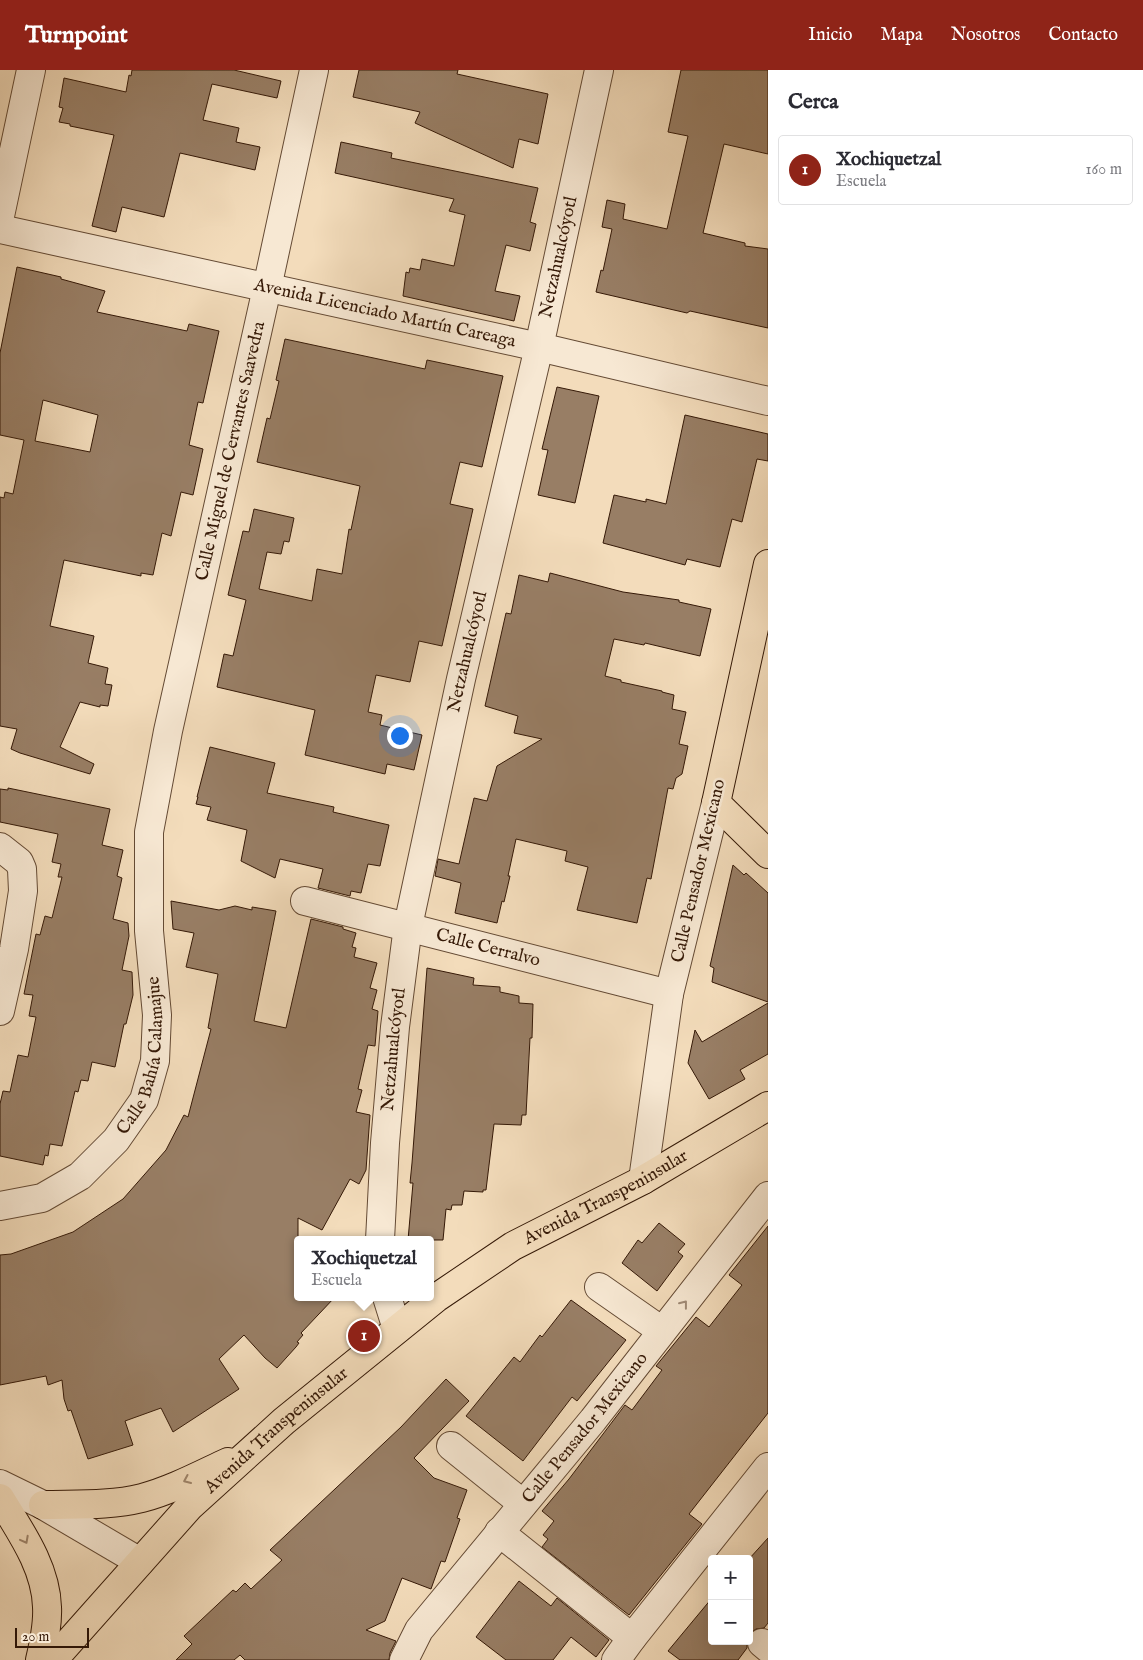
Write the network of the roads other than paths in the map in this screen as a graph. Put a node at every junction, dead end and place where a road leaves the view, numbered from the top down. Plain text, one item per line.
1 (31, 70) edge
2 (314, 70) edge
3 (599, 70) edge
4 (0, 216) edge
5 (0, 229) edge
6 (267, 288) junction
7 (539, 347) junction
8 (768, 401) edge
9 (768, 564) edge
10 (716, 803) junction
11 (148, 832) joint
12 (0, 847) edge
13 (768, 854) edge
14 (306, 901) dead end
15 (408, 926) junction
16 (669, 994) junction
17 (0, 1011) edge
18 (768, 1106) edge
19 (643, 1180) junction
20 (768, 1196) edge
21 (0, 1206) edge
22 (380, 1236) edge
23 (598, 1287) dead end
24 (434, 1300) edge
25 (388, 1301) edge
26 (432, 1301) edge
27 (397, 1329) junction
28 (662, 1331) junction
29 (450, 1446) dead end
30 (247, 1454) junction
31 (768, 1467) edge
32 (0, 1484) edge
33 (0, 1498) edge
34 (523, 1504) junction
35 (42, 1505) junction
36 (499, 1532) junction
37 (140, 1562) junction
38 (624, 1649) edge
39 (40, 1660) edge
40 (53, 1660) edge
41 (404, 1660) edge

1 - 4 street
2 - 6 street, Calle Miguel de Cervantes Saavedra
3 - 7 street, Netzahualcóyotl
5 - 6 street, Avenida Licenciado Martín Careaga
6 - 7 street, Avenida Licenciado Martín Careaga
6 - 11 street, Calle Miguel de Cervantes Saavedra
7 - 8 street, Avenida Licenciado Martín Careaga
7 - 15 street, Netzahualcóyotl
9 - 10 main road, Calle Pensador Mexicano
10 - 13 main road
10 - 16 street, Calle Pensador Mexicano
11 - 21 street, Calle Bahía Calamajue
12 - 17 street
14 - 15 street, Calle Cerralvo
15 - 16 street, Calle Cerralvo
15 - 22 street, Netzahualcóyotl
16 - 19 street, Calle Pensador Mexicano
18 - 19 main road, Avenida Transpeninsular
19 - 24 main road, Avenida Transpeninsular
28 -> 20 street, Calle Pensador Mexicano
23 - 28 street
25 - 27 street
26 - 27 main road, Avenida Transpeninsular
27 - 30 main road, Avenida Transpeninsular
28 - 34 street, Calle Pensador Mexicano
29 - 34 street
30 -> 35 main road
30 - 37 main road, Avenida Transpeninsular
31 - 38 street
32 - 35 street
33 -> 39 main road
34 - 36 street, Calle Pensador Mexicano
35 - 37 street
36 - 38 street
36 - 41 street, Calle Pensador Mexicano
37 - 40 main road, Avenida Transpeninsular

